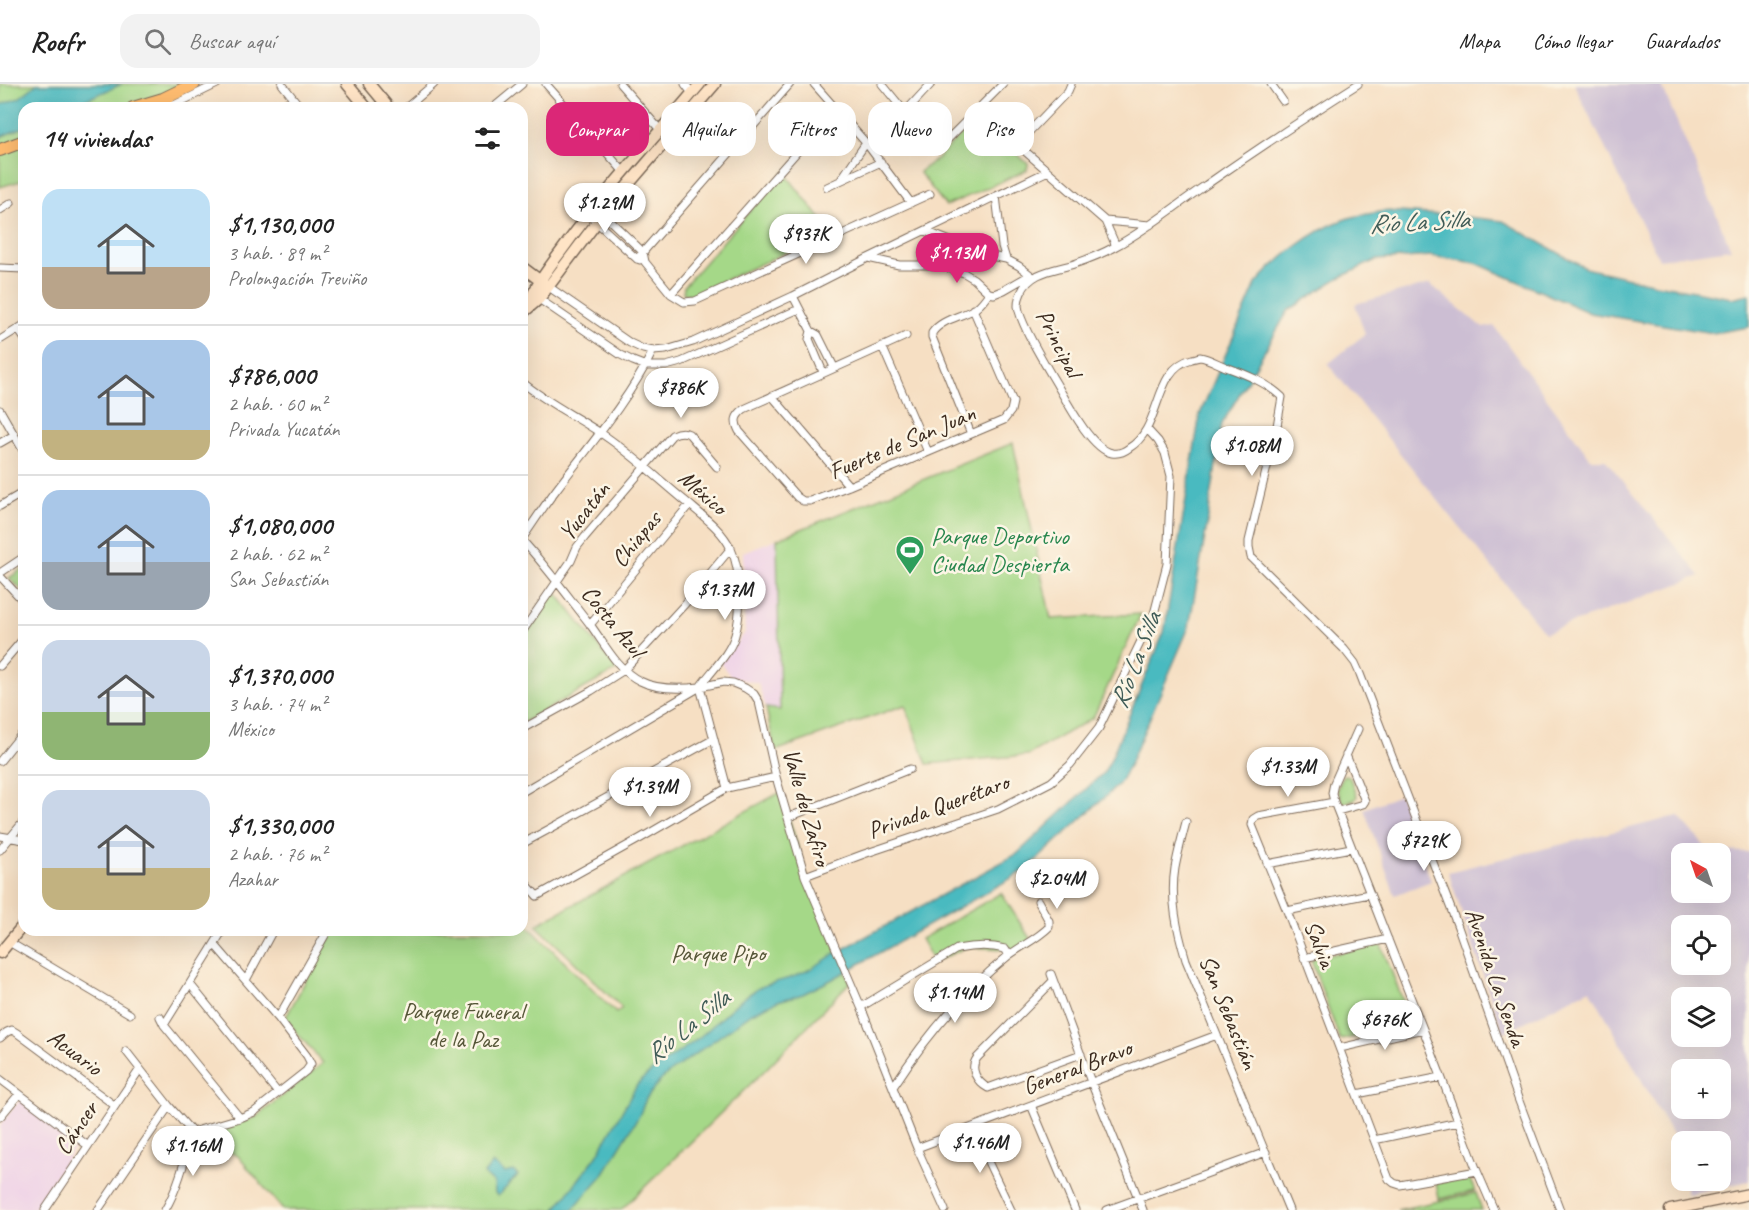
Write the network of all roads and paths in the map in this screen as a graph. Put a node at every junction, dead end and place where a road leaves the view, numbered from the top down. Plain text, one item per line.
1 (194, 84) edge
2 (217, 84) edge
3 (282, 84) edge
4 (347, 84) edge
5 (369, 84) edge
6 (434, 84) edge
7 (522, 84) edge
8 (546, 84) edge
9 (620, 84) edge
10 (685, 84) edge
11 (700, 84) edge
12 (715, 84) edge
13 (790, 84) edge
14 (814, 84) edge
15 (882, 84) edge
16 (931, 84) edge
17 (1003, 84) edge
18 (1071, 84) edge
19 (1271, 84) edge
20 (1358, 84) edge
21 (692, 93) junction
22 (293, 99) junction
23 (1283, 101) dead end
24 (167, 102) edge
25 (168, 102) edge
26 (288, 102) edge
27 (296, 102) edge
28 (362, 102) edge
29 (384, 102) edge
30 (413, 102) edge
31 (500, 102) edge
32 (700, 102) edge
33 (830, 102) edge
34 (897, 102) edge
35 (914, 102) edge
36 (660, 130) junction
37 (856, 131) edge
38 (952, 135) edge
39 (18, 143) edge
40 (866, 143) junction
41 (661, 146) edge
42 (0, 150) edge
43 (793, 156) edge
44 (880, 162) junction
45 (623, 171) junction
46 (1048, 171) junction
47 (840, 180) junction
48 (827, 187) dead end
49 (930, 194) dead end
50 (996, 196) junction
51 (911, 203) junction
52 (11, 204) dead end
53 (0, 210) edge
54 (595, 214) junction
55 (1105, 221) junction
56 (1150, 225) junction
57 (925, 231) junction
58 (1116, 246) junction
59 (643, 252) junction
60 (868, 258) junction
61 (637, 259) junction
62 (1006, 259) junction
63 (645, 262) junction
64 (0, 268) edge
65 (18, 268) edge
66 (528, 271) edge
67 (1032, 276) junction
68 (545, 284) junction
69 (528, 292) edge
70 (989, 293) junction
71 (671, 294) junction
72 (793, 296) junction
73 (536, 297) junction
74 (528, 308) edge
75 (799, 309) junction
76 (973, 309) junction
77 (18, 329) edge
78 (811, 331) junction
79 (906, 336) dead end
80 (0, 340) edge
81 (882, 346) junction
82 (653, 351) junction
83 (646, 366) junction
84 (834, 368) junction
85 (823, 372) junction
86 (528, 386) edge
87 (772, 396) junction
88 (0, 410) edge
89 (1147, 429) junction
90 (600, 432) junction
91 (970, 434) junction
92 (14, 435) junction
93 (18, 442) edge
94 (0, 443) edge
95 (928, 452) junction
96 (644, 467) junction
97 (717, 467) dead end
98 (849, 486) junction
99 (18, 496) edge
100 (689, 505) junction
101 (0, 506) edge
102 (528, 530) edge
103 (528, 546) edge
104 (731, 548) junction
105 (1251, 557) joint
106 (18, 560) edge
107 (0, 574) edge
108 (557, 581) junction
109 (18, 595) edge
110 (528, 623) edge
111 (590, 625) junction
112 (18, 645) edge
113 (0, 666) edge
114 (716, 666) junction
115 (624, 670) junction
116 (723, 682) junction
117 (700, 687) junction
118 (528, 726) edge
119 (1358, 729) dead end
120 (18, 738) edge
121 (714, 739) junction
122 (1346, 754) junction
123 (0, 761) edge
124 (910, 769) dead end
125 (776, 777) junction
126 (528, 788) edge
127 (727, 788) junction
128 (1334, 802) junction
129 (1338, 811) junction
130 (789, 817) junction
131 (1186, 822) dead end
132 (18, 828) edge
133 (0, 836) edge
134 (10, 837) junction
135 (18, 839) edge
136 (528, 841) edge
137 (1352, 848) junction
138 (0, 850) edge
139 (1267, 864) junction
140 (805, 876) junction
141 (528, 886) edge
142 (1369, 894) junction
143 (1038, 901) dead end
144 (1287, 911) junction
145 (18, 931) edge
146 (220, 936) edge
147 (270, 936) edge
148 (325, 936) edge
149 (1388, 939) junction
150 (9, 942) junction
151 (215, 945) junction
152 (0, 953) edge
153 (1009, 955) junction
154 (1304, 958) junction
155 (246, 980) junction
156 (190, 984) junction
157 (861, 1006) junction
158 (130, 1014) dead end
159 (160, 1017) dead end
160 (278, 1018) junction
161 (164, 1025) junction
162 (1424, 1029) junction
163 (1217, 1035) junction
164 (0, 1038) edge
165 (1340, 1048) junction
166 (126, 1050) dead end
167 (1081, 1054) junction
168 (140, 1069) junction
169 (1441, 1077) junction
170 (0, 1079) edge
171 (1091, 1082) junction
172 (893, 1087) junction
173 (278, 1093) junction
174 (19, 1094) junction
175 (1356, 1094) junction
176 (114, 1105) junction
177 (1031, 1105) junction
178 (169, 1106) junction
179 (0, 1117) edge
180 (240, 1118) junction
181 (1458, 1122) junction
182 (972, 1128) junction
183 (192, 1132) junction
184 (1374, 1140) junction
185 (87, 1145) junction
186 (917, 1148) junction
187 (1266, 1152) junction
188 (1477, 1171) junction
189 (1749, 1194) edge
190 (1138, 1198) junction
191 (45, 1210) edge
192 (99, 1210) edge
193 (165, 1210) edge
194 (945, 1210) edge
195 (1011, 1210) edge
196 (1075, 1210) edge
197 (1107, 1210) edge
198 (1143, 1210) edge
199 (1289, 1210) edge
200 (1494, 1210) edge
201 (1560, 1210) edge
202 (1670, 1210) edge

1 - 24 highway
2 - 25 street
3 - 22 street
4 - 28 street
5 - 29 street
6 - 30 street
7 - 31 street
8 - 45 street
9 - 36 street
10 - 21 street
11 - 21 street
12 - 32 street
13 - 59 street
14 - 33 street
15 - 34 street
16 - 35 street
17 - 38 street
18 - 46 street
19 - 23 street
20 - 56 street, Principal
21 - 36 street
22 - 26 street
22 - 27 street
36 - 45 street
37 - 40 street
39 - 42 highway
40 - 44 street
40 - 47 street
41 - 54 street
43 - 71 street
44 - 47 street
44 - 51 street
45 - 54 street
46 - 50 street
46 - 55 street
47 - 48 street
49 - 51 street
50 - 57 street
50 - 62 street
51 - 71 street
52 - 53 street
54 - 59 street
54 - 61 street
54 - 68 street
55 - 56 street
55 - 58 street
56 - 58 street, Principal
57 - 60 street
57 - 62 street
58 - 67 street, Principal
59 - 61 street
59 - 63 street
60 - 70 street
60 - 72 street
61 - 63 street
62 - 67 street
63 - 71 street
64 - 65 street
66 - 68 street
67 - 70 street
67 - 89 street, Principal
68 - 73 street
68 - 82 street
69 - 73 street
70 - 76 street
72 - 75 street
72 - 82 street
73 - 74 street
73 - 83 street
75 - 78 street
75 - 83 street
76 - 91 street
76 - 91 street, Fuerte de San Juan
77 - 80 street
78 - 84 street
78 - 85 street
79 - 81 street
81 - 84 street
81 - 95 street
82 - 83 street
83 - 90 street
84 - 85 street
85 - 87 street
86 - 90 street, México
87 - 98 street
87 - 98 street, Fuerte de San Juan
88 - 92 street
89 - 105 street, Principal
89 - 140 street, Privada Querétaro
90 - 96 street, México
90 - 102 street
91 - 95 street, Fuerte de San Juan
92 - 93 street
92 - 94 street
95 - 98 street, Fuerte de San Juan
96 - 97 street, Yucatán
96 - 100 street, México
96 - 108 street, Yucatán
99 - 101 street
100 - 104 street, México
100 - 111 street, Chiapas
103 - 108 street, Costa Azul
104 - 114 street, México
104 - 115 street
105 - 201 street, Avenida La Senda
106 - 107 street
107 - 109 street
108 - 110 street, Yucatán
108 - 111 street, Costa Azul
111 - 115 street, Costa Azul
112 - 113 street
114 - 116 street
114 - 117 street, México
115 - 117 street, Costa Azul
115 - 118 street
116 - 117 street
116 - 125 street, Valle del Zafiro
117 - 121 street
117 - 126 street
119 - 122 street
120 - 123 street
121 - 127 street
121 - 136 street
122 - 128 street
122 - 129 street
124 - 130 street
125 - 127 street
125 - 130 street, Valle del Zafiro
127 - 141 street
128 - 129 street
128 - 139 street, Salvia
129 - 137 street
130 - 140 street, Valle del Zafiro
131 - 163 street, San Sebastián
132 - 134 street
133 - 134 street
134 - 135 street
134 - 138 street
137 - 139 street
137 - 142 street
139 - 144 street, Salvia
140 - 157 street, Valle del Zafiro
142 - 144 street
142 - 149 street
143 - 153 street
144 - 154 street, Salvia
145 - 150 street
146 - 151 street
147 - 155 street
148 - 160 street
149 - 154 street
149 - 162 street
150 - 152 street
150 - 158 street
151 - 155 street
151 - 156 street
153 - 157 street
153 - 172 street
154 - 165 street, Salvia
155 - 160 street
156 - 161 street
156 - 173 street
157 - 172 street, Valle del Zafiro
159 - 161 street
160 - 173 street
161 - 180 street
162 - 165 street
162 - 169 street
163 - 171 street, General Bravo
163 - 187 street, San Sebastián
164 - 176 street, Acuario
165 - 175 street, Salvia
166 - 168 street
167 - 167 street
167 - 171 street
168 - 176 street, Cáncer
168 - 178 street
169 - 175 street
169 - 181 street
170 - 174 street
171 - 177 street, General Bravo
171 - 190 street
172 - 186 street, Valle del Zafiro
173 - 180 street
174 - 179 street
174 - 185 street
175 - 184 street, Salvia
176 - 185 street, Cáncer
177 - 182 street, General Bravo
177 - 196 street
178 - 183 street
178 - 192 street
180 - 183 street
181 - 184 street
181 - 188 street
182 - 186 street, General Bravo
182 - 195 street
183 - 193 street
184 - 188 street, Salvia
185 - 191 street, Cáncer
186 - 194 street, Valle del Zafiro
187 - 190 street
187 - 199 street, San Sebastián
188 - 200 street
189 - 202 street
190 - 197 street
190 - 198 street

